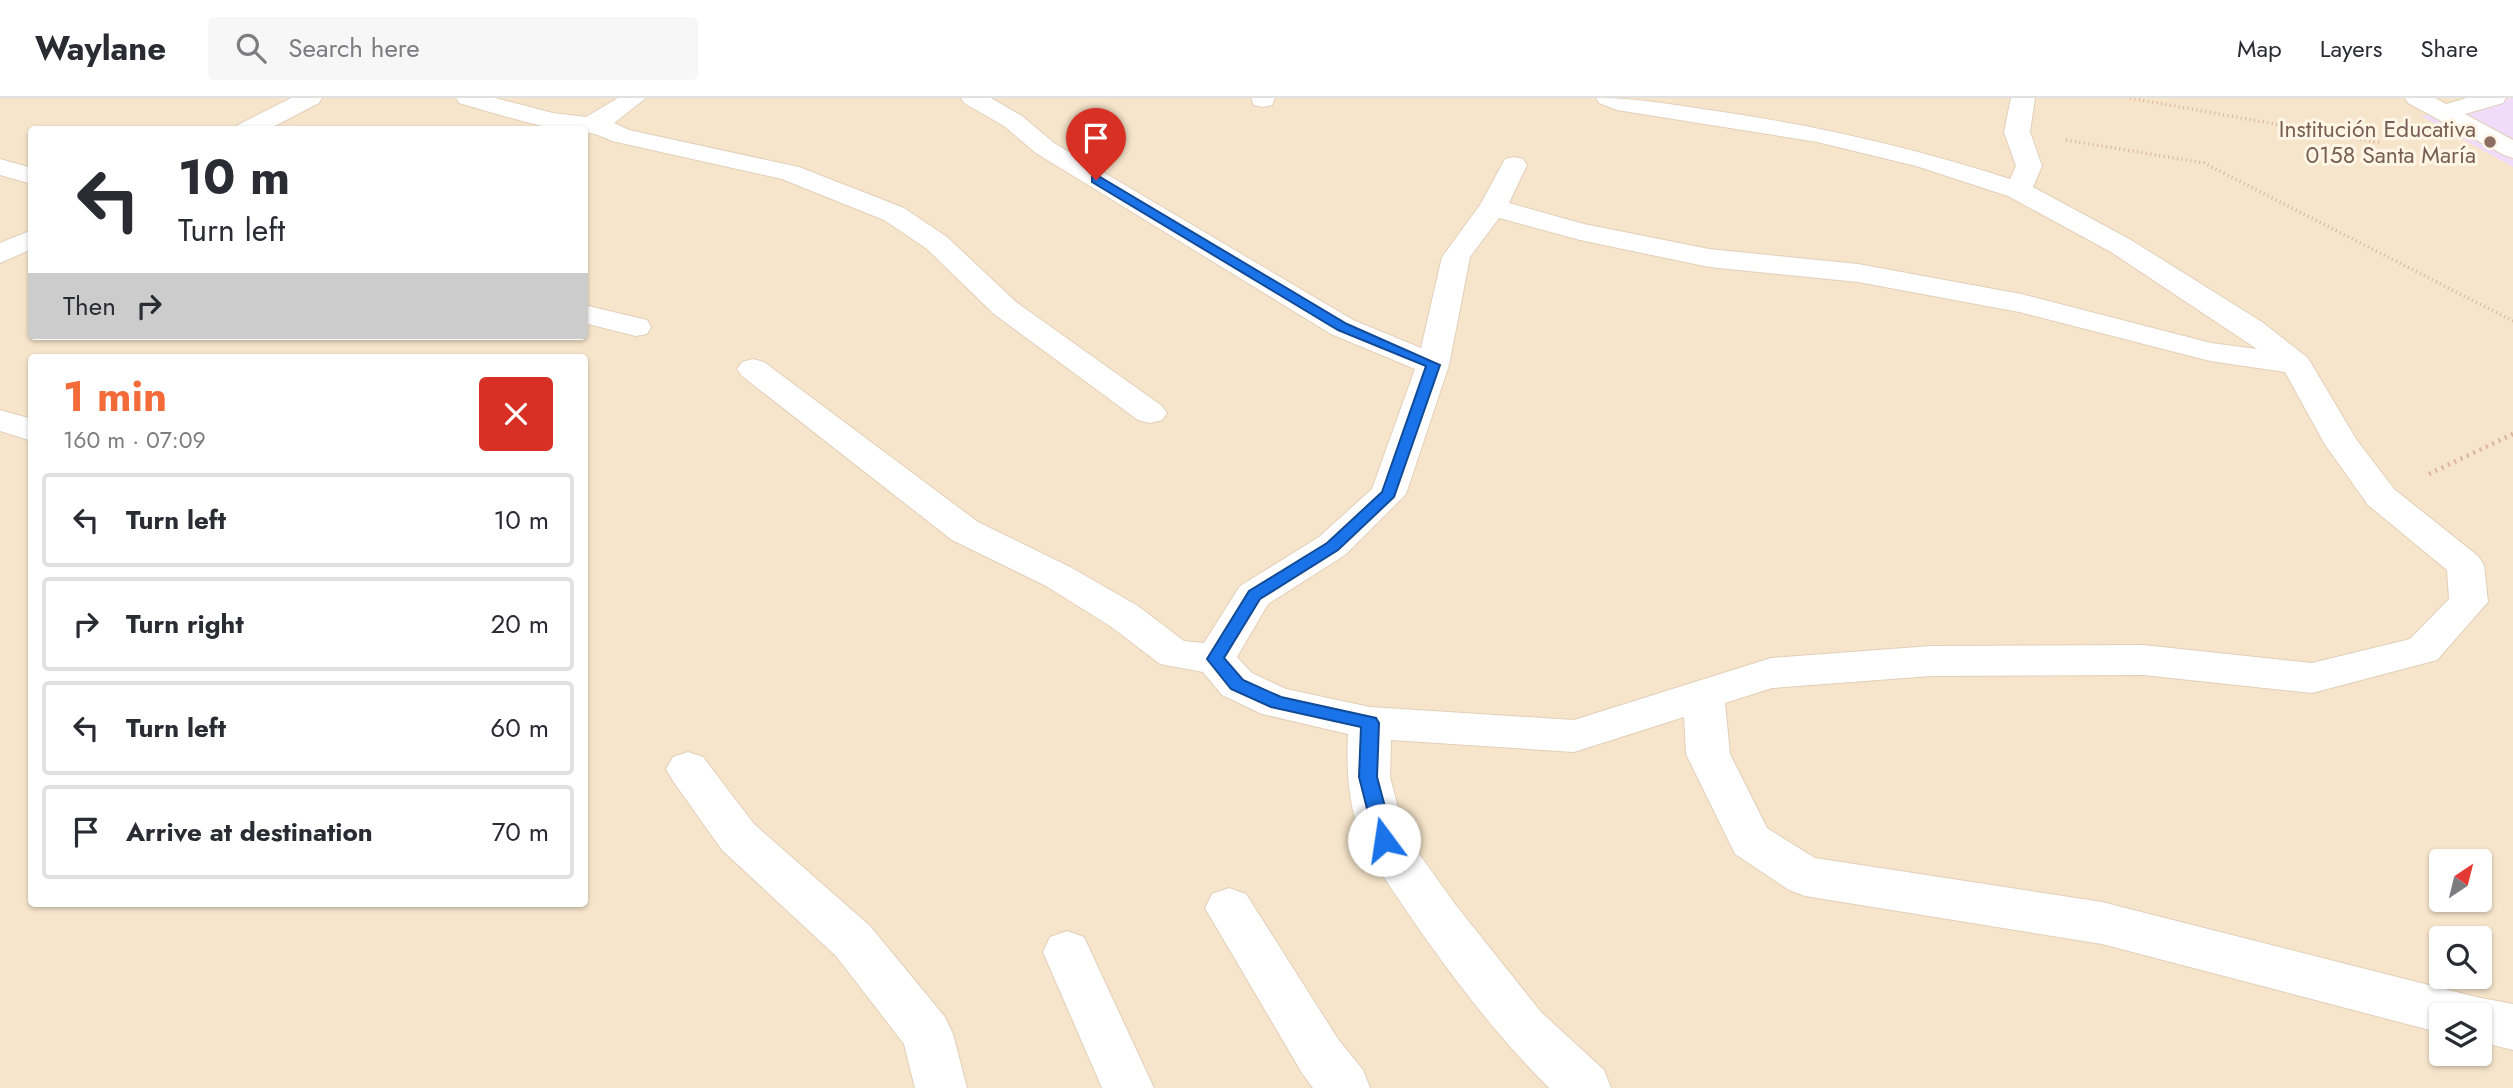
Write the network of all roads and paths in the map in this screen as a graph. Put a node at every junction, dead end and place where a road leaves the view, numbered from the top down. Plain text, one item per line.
1 (310, 98) edge
2 (467, 98) edge
3 (634, 98) edge
4 (973, 98) edge
5 (1608, 98) edge
6 (2023, 98) edge
7 (2130, 98) edge
8 (2417, 98) edge
9 (2494, 98) edge
10 (2445, 112) junction
11 (595, 123) junction
12 (255, 126) edge
13 (2017, 132) junction
14 (2381, 143) dead end
15 (2513, 150) edge
16 (1514, 165) dead end
17 (0, 167) edge
18 (28, 175) edge
19 (2018, 190) junction
20 (1493, 207) junction
21 (28, 240) edge
22 (0, 254) edge
23 (588, 315) edge
24 (2513, 321) edge
25 (636, 327) dead end
26 (1433, 365) junction
27 (2297, 365) junction
28 (753, 369) dead end
29 (1150, 412) dead end
30 (0, 420) edge
31 (28, 430) edge
32 (2513, 434) edge
33 (2381, 497) junction
34 (1215, 659) junction
35 (1703, 695) junction
36 (1370, 723) junction
37 (688, 769) dead end
38 (1229, 908) dead end
39 (1067, 952) dead end
40 (2429, 1007) edge
41 (2492, 1022) edge
42 (2513, 1027) edge
43 (941, 1088) edge
44 (1128, 1088) edge
45 (1344, 1088) edge
46 (1585, 1088) edge

1 - 12 street
2 - 11 street
3 - 11 street
4 - 26 street
5 - 19 street
6 - 13 street
7 - 14 path
8 - 10 street
9 - 10 street
10 - 15 street
11 - 29 street
13 - 19 street
13 - 24 path
16 - 20 street
17 - 18 street
19 - 27 street
20 - 26 street
20 - 27 street
21 - 22 street
23 - 25 street
26 - 34 street
27 - 33 street
28 - 34 street
30 - 31 street
32 - 33 path
33 - 35 street
34 - 36 street
35 - 36 street
35 - 40 street
36 - 46 street
37 - 43 street
38 - 45 street
39 - 44 street
41 - 42 street

